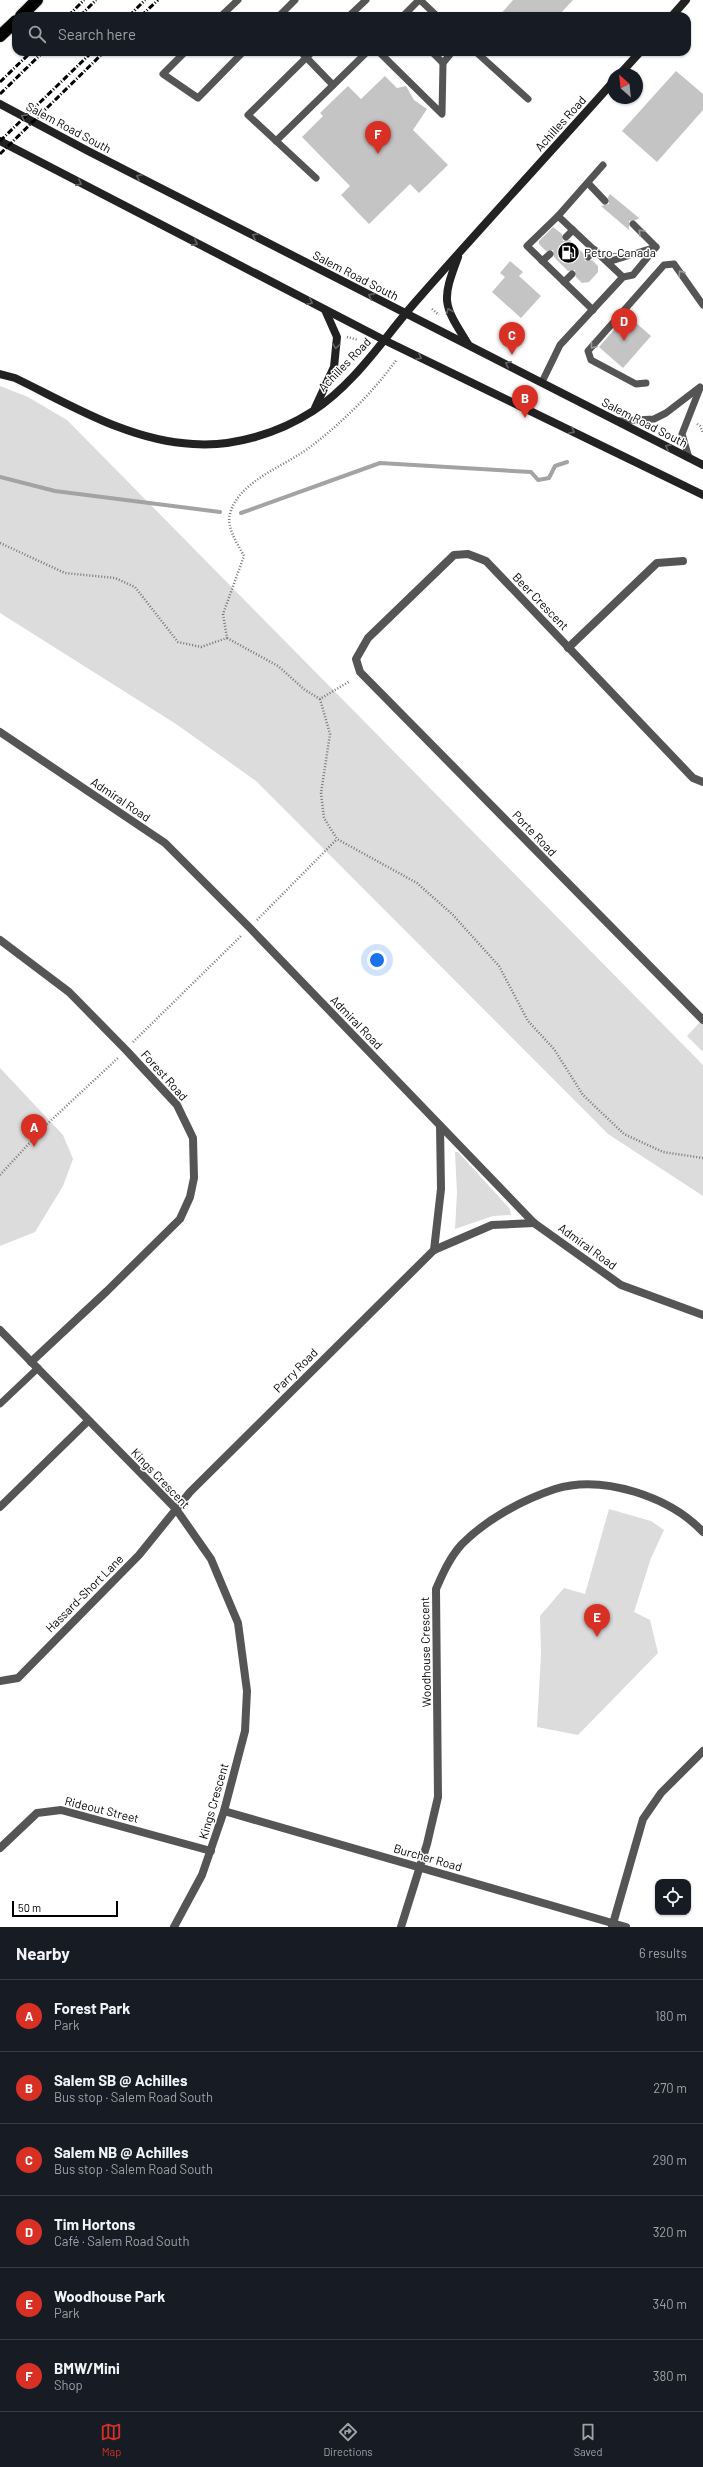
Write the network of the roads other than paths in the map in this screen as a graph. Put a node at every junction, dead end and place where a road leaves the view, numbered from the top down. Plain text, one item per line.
1 (38, 0) edge
2 (238, 0) edge
3 (295, 0) edge
4 (366, 0) edge
5 (420, 0) edge
6 (686, 0) edge
7 (25, 12) edge
8 (226, 12) edge
9 (283, 12) edge
10 (353, 12) edge
11 (407, 12) edge
12 (433, 12) edge
13 (676, 12) edge
14 (12, 25) edge
15 (0, 36) edge
16 (181, 56) edge
17 (240, 56) edge
18 (363, 56) edge
19 (384, 56) edge
20 (436, 56) edge
21 (449, 56) edge
22 (480, 56) edge
23 (636, 56) edge
24 (306, 58) joint
25 (443, 63) junction
26 (625, 68) edge
27 (333, 85) junction
28 (607, 89) edge
29 (528, 99) dead end
30 (0, 104) edge
31 (0, 141) edge
32 (276, 141) junction
33 (603, 165) dead end
34 (316, 178) dead end
35 (588, 183) junction
36 (605, 201) dead end
37 (558, 216) junction
38 (633, 224) dead end
39 (573, 230) junction
40 (566, 237) dead end
41 (656, 247) junction
42 (595, 250) junction
43 (459, 254) junction
44 (550, 254) dead end
45 (588, 257) dead end
46 (542, 261) junction
47 (608, 262) junction
48 (572, 274) dead end
49 (623, 277) junction
50 (564, 282) junction
51 (703, 305) edge
52 (325, 310) junction
53 (592, 310) junction
54 (405, 313) junction
55 (384, 340) junction
56 (469, 344) junction
57 (0, 374) edge
58 (542, 382) junction
59 (646, 383) dead end
60 (314, 410) junction
61 (617, 421) junction
62 (689, 458) junction
63 (703, 465) edge
64 (703, 495) edge
65 (683, 561) dead end
66 (568, 648) junction
67 (356, 659) joint
68 (0, 732) edge
69 (703, 782) edge
70 (0, 940) edge
71 (703, 1020) edge
72 (440, 1126) junction
73 (534, 1223) junction
74 (434, 1250) junction
75 (703, 1314) edge
76 (0, 1330) edge
77 (31, 1362) junction
78 (38, 1368) junction
79 (0, 1404) edge
80 (88, 1422) junction
81 (0, 1507) edge
82 (176, 1509) junction
83 (703, 1532) edge
84 (0, 1681) edge
85 (703, 1751) edge
86 (224, 1811) junction
87 (0, 1848) edge
88 (211, 1851) junction
89 (420, 1866) junction
90 (612, 1925) edge
91 (174, 1927) edge
92 (401, 1927) edge
93 (626, 1927) edge

1 - 7 highway
2 - 8 lane
3 - 9 lane
4 - 10 lane
5 - 11 lane
5 - 12 lane
6 - 13 main road
14 - 15 highway
16 - 17 lane
18 - 27 lane
19 - 25 lane
20 - 25 lane
21 - 25 lane
22 - 29 lane
23 - 26 main road
24 - 27 lane
24 - 32 lane
27 - 32 lane
28 - 43 main road, Achilles Road
54 -> 30 main road, Salem Road South
31 -> 52 main road
32 - 34 lane
33 - 35 lane
35 - 36 lane
35 - 37 lane
37 - 39 lane
37 - 46 lane
41 -> 38 lane
39 - 40 lane
39 - 42 lane
41 - 47 lane
41 - 49 lane
42 - 45 lane
42 - 47 lane
43 - 54 main road, Achilles Road
56 -> 43 main road
44 - 46 lane
46 - 50 lane
47 - 49 lane
48 - 50 lane
49 - 53 lane
50 - 53 lane
51 -> 59 lane
52 - 55 main road
52 -> 60 main road
53 - 58 lane
54 - 55 main road, Achilles Road
54 - 56 main road, Salem Road South
55 - 60 main road, Achilles Road
55 -> 64 main road
58 -> 56 main road, Salem Road South
57 - 60 main road, Achilles Road
58 - 61 main road, Salem Road South
62 -> 61 main road, Salem Road South
61 - 62 lane
62 - 63 main road, Salem Road South
65 - 66 street
66 - 67 street, Beer Crescent
66 - 69 street, Beer Crescent
67 - 71 street, Porte Road
68 - 72 street, Admiral Road
70 - 77 street, Forest Road
72 - 73 street, Admiral Road
72 - 74 street
73 - 74 street, Parry Road
73 - 75 street, Admiral Road
74 - 82 street, Parry Road
76 - 77 street, Kings Crescent
77 - 78 street, Kings Crescent
78 - 79 lane
78 - 80 street, Kings Crescent
80 - 81 street
80 - 82 street, Kings Crescent
82 - 84 street, Hassard-Short Lane
82 - 86 street, Kings Crescent
83 - 89 street, Woodhouse Crescent
85 - 90 street
86 - 88 street, Kings Crescent
86 - 89 street, Burcher Road
87 - 88 street, Rideout Street
88 - 91 street, Kings Crescent
89 - 90 street, Burcher Road
89 - 92 street, Woodhouse Crescent
90 - 93 street, Burcher Road

